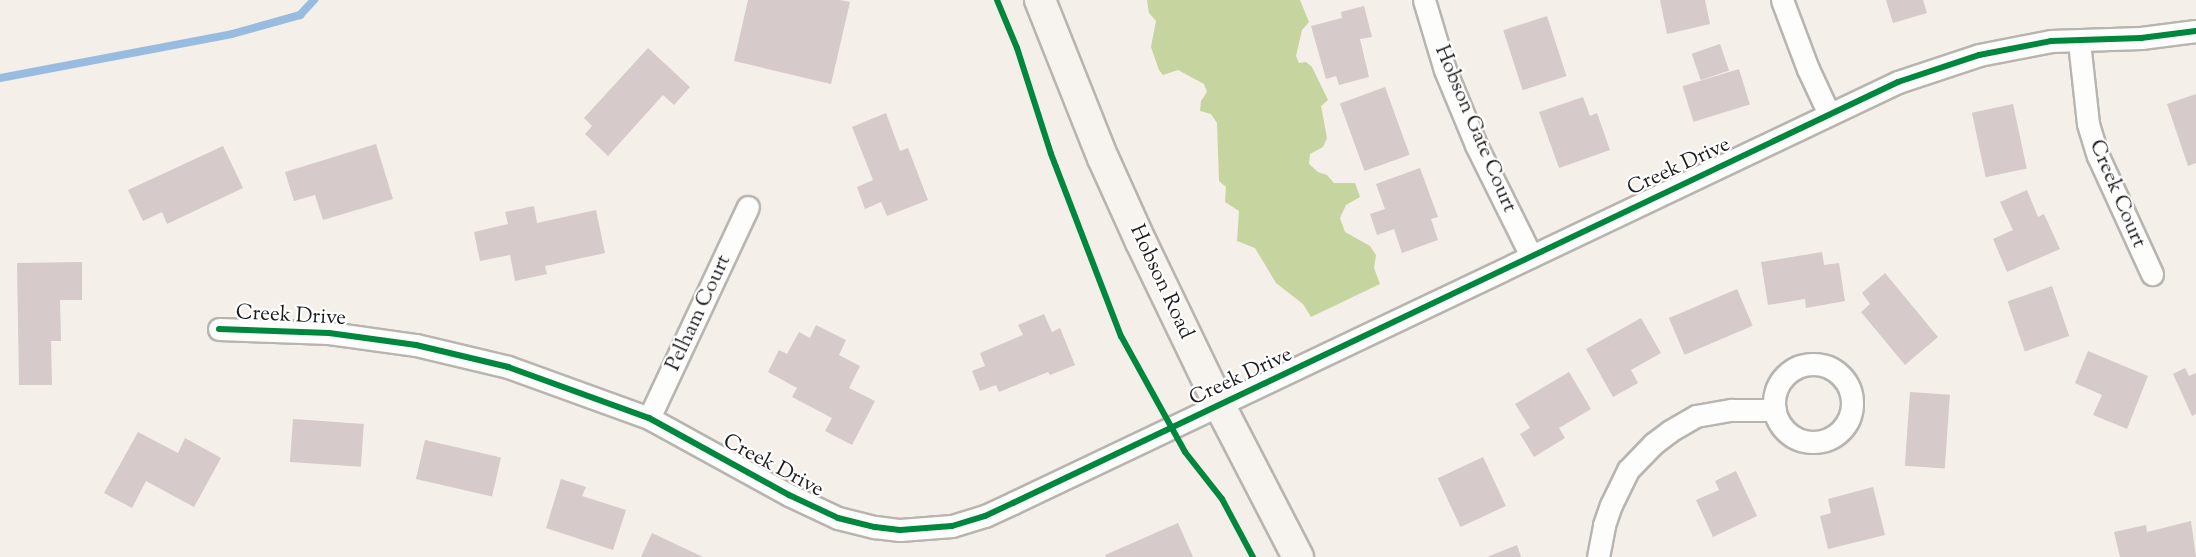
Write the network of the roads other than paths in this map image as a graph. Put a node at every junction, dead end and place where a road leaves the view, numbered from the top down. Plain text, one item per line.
1 (1040, 0) edge
2 (1424, 0) edge
3 (1782, 0) edge
4 (2196, 31) edge
5 (2079, 42) junction
6 (1829, 114) junction
7 (748, 207) dead end
8 (1532, 256) junction
9 (2152, 274) dead end
10 (219, 329) dead end
11 (1220, 406) junction
12 (1775, 410) dead end
13 (649, 418) junction
14 (1298, 557) edge
15 (1598, 557) edge

1 - 11 main road, Hobson Road
2 - 8 street, Hobson Gate Court
3 - 6 street
4 - 5 street, Creek Drive
5 - 6 street, Creek Drive
5 - 9 street, Creek Court
6 - 8 street, Creek Drive
7 - 13 street, Pelham Court
8 - 11 street, Creek Drive
10 - 13 street, Creek Drive
11 - 13 street, Creek Drive
11 - 14 main road, Hobson Road
12 - 15 street

